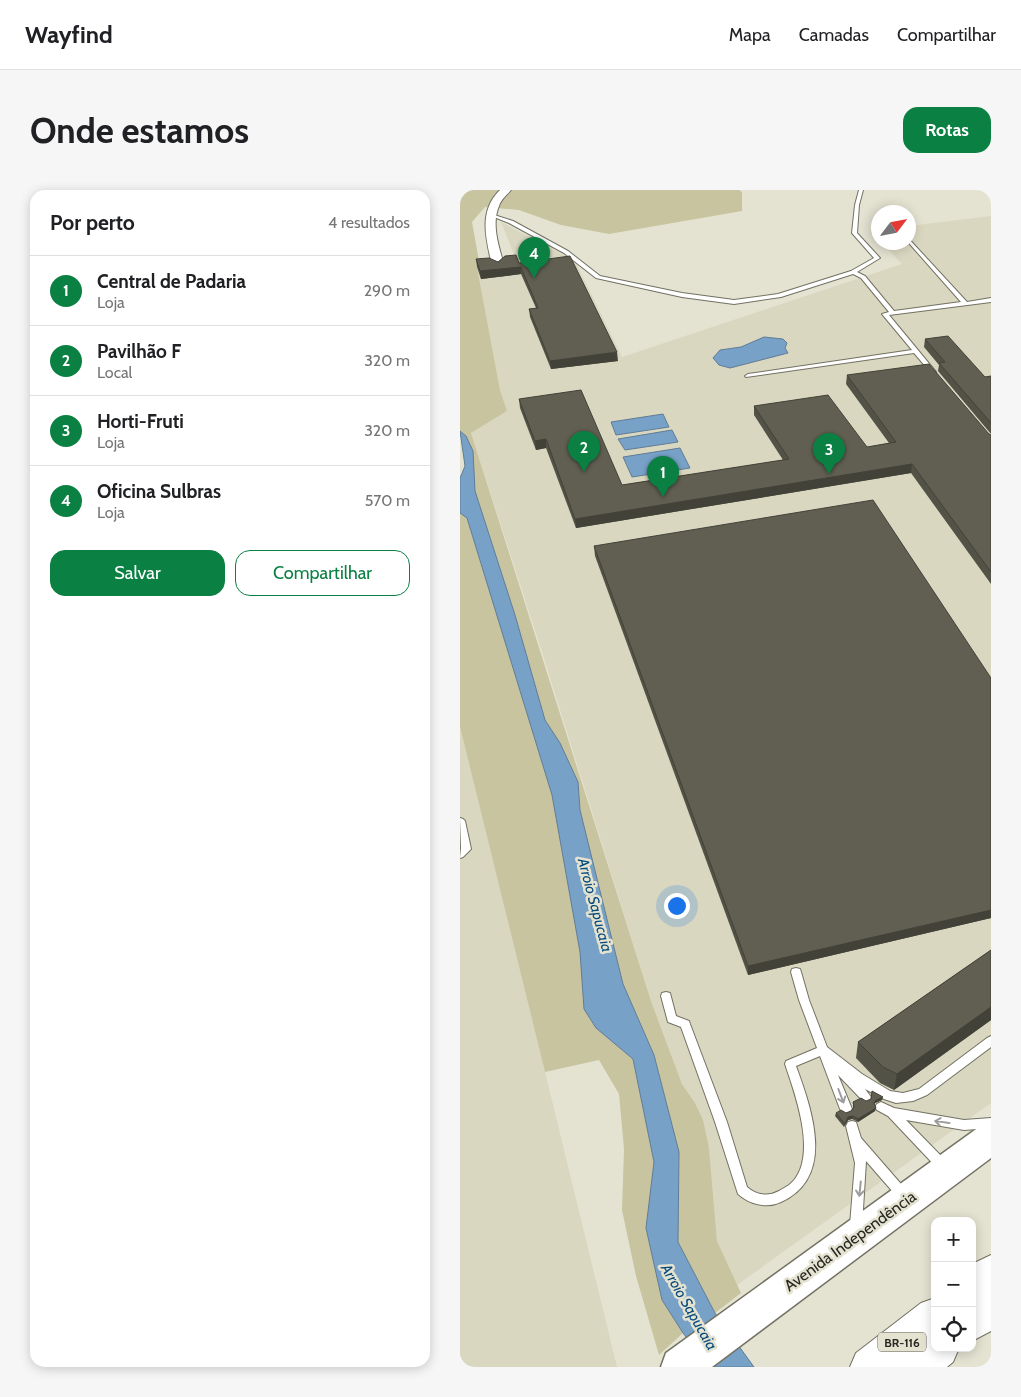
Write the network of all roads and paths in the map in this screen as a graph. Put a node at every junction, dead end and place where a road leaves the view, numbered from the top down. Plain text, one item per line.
1 (506, 190) edge
2 (861, 190) edge
3 (491, 215) junction
4 (916, 248) edge
5 (498, 264) edge
6 (853, 272) junction
7 (991, 300) edge
8 (965, 303) junction
9 (892, 313) junction
10 (916, 351) junction
11 (748, 376) dead end
12 (941, 381) edge
13 (460, 821) edge
14 (460, 855) edge
15 (796, 972) dead end
16 (666, 996) dead end
17 (991, 1041) edge
18 (824, 1050) junction
19 (866, 1097) dead end
20 (881, 1107) dead end
21 (846, 1109) dead end
22 (892, 1114) junction
23 (991, 1123) edge
24 (852, 1126) dead end
25 (991, 1138) edge
26 (857, 1141) junction
27 (947, 1170) junction
28 (907, 1199) junction
29 (855, 1237) junction
30 (991, 1274) edge
31 (976, 1285) edge
32 (991, 1306) edge
33 (976, 1318) edge
34 (931, 1320) edge
35 (934, 1352) edge
36 (680, 1367) edge
37 (870, 1367) edge
38 (916, 1367) edge

1 - 3 street
2 - 6 lane
3 - 5 street
3 - 6 lane
4 - 8 lane
6 - 9 lane
7 - 8 lane
8 - 9 lane
9 - 10 lane
10 - 11 lane
10 - 12 lane
13 - 14 lane
15 - 18 lane
16 - 18 lane
17 - 18 lane
18 - 19 lane
18 -> 21 lane
20 - 22 lane
23 -> 22 lane
22 - 27 lane
24 - 26 lane
25 - 27 main road, Avenida Independência
26 - 28 lane
26 -> 29 lane
27 - 28 main road, Avenida Independência
28 - 29 main road, Avenida Independência
29 - 36 main road, Avenida Independência
30 - 31 highway
32 - 33 highway
34 - 37 highway, BR-116
35 - 38 highway, BR-116

